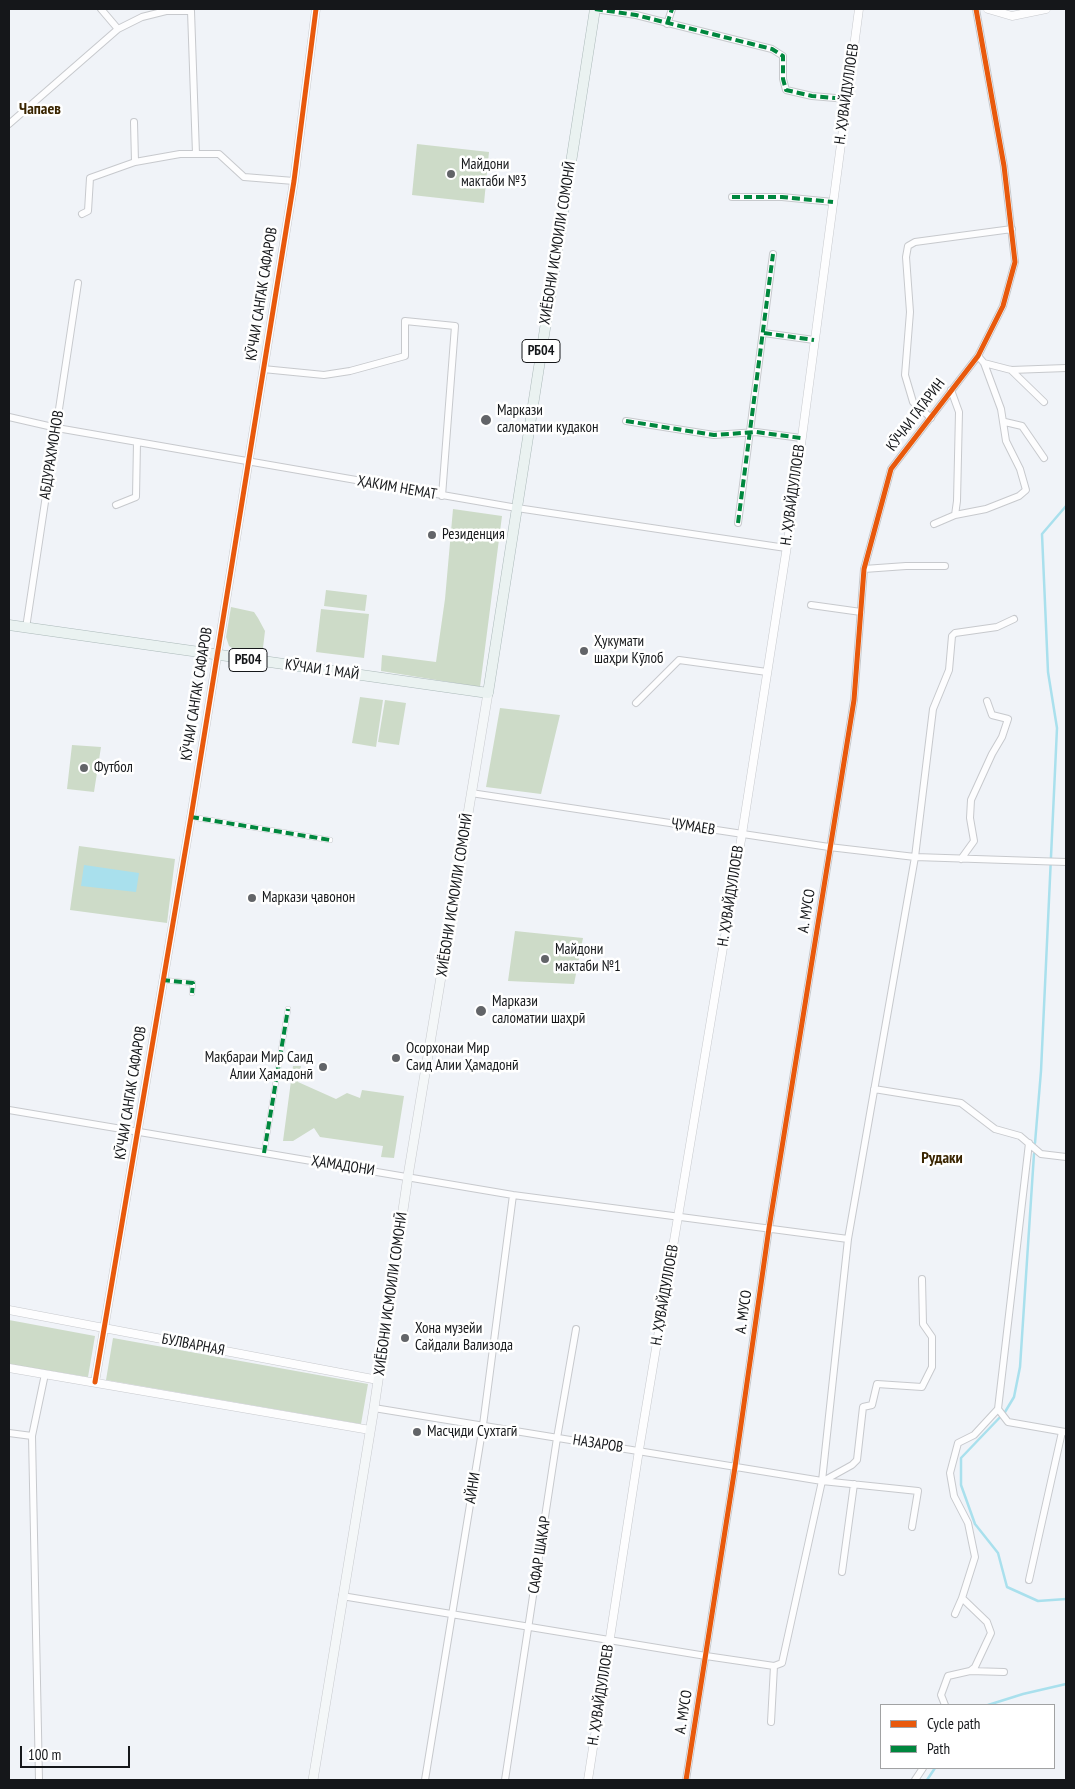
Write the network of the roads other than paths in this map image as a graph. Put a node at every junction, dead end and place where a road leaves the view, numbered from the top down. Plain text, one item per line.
1 (101, 9) edge
2 (316, 9) edge
3 (595, 9) edge
4 (672, 9) edge
5 (859, 9) edge
6 (976, 9) edge
7 (988, 9) edge
8 (1046, 9) edge
9 (667, 24) junction
10 (118, 29) junction
11 (847, 99) junction
12 (134, 122) dead end
13 (9, 124) edge
14 (196, 154) junction
15 (135, 162) junction
16 (294, 181) junction
17 (732, 197) dead end
18 (833, 202) junction
19 (82, 214) dead end
20 (1012, 229) junction
21 (773, 254) dead end
22 (78, 283) dead end
23 (764, 333) junction
24 (814, 340) junction
25 (978, 356) junction
26 (984, 364) junction
27 (1066, 368) edge
28 (263, 369) junction
29 (1012, 370) junction
30 (951, 390) junction
31 (1044, 402) dead end
32 (9, 417) edge
33 (931, 418) junction
34 (626, 421) dead end
35 (1005, 422) junction
36 (57, 428) junction
37 (750, 433) junction
38 (801, 438) junction
39 (137, 442) junction
40 (1044, 458) dead end
41 (247, 462) junction
42 (442, 496) junction
43 (116, 504) dead end
44 (516, 508) junction
45 (955, 515) junction
46 (738, 524) dead end
47 (934, 524) dead end
48 (786, 548) junction
49 (945, 566) dead end
50 (864, 569) junction
51 (811, 605) dead end
52 (861, 612) junction
53 (1014, 619) dead end
54 (9, 626) edge
55 (26, 628) junction
56 (215, 656) junction
57 (767, 672) junction
58 (488, 693) junction
59 (988, 701) dead end
60 (636, 703) dead end
61 (471, 793) junction
62 (191, 817) junction
63 (742, 834) junction
64 (330, 840) dead end
65 (830, 847) junction
66 (914, 857) junction
67 (961, 859) junction
68 (1066, 862) edge
69 (162, 980) junction
70 (192, 993) dead end
71 (288, 1008) dead end
72 (874, 1089) junction
73 (9, 1110) edge
74 (137, 1133) junction
75 (1029, 1143) junction
76 (264, 1153) junction
77 (1066, 1157) edge
78 (408, 1176) junction
79 (513, 1195) junction
80 (678, 1217) junction
81 (769, 1228) junction
82 (848, 1239) junction
83 (922, 1279) dead end
84 (9, 1310) edge
85 (105, 1329) junction
86 (576, 1330) dead end
87 (9, 1368) edge
88 (45, 1374) junction
89 (378, 1380) junction
90 (95, 1382) junction
91 (374, 1408) junction
92 (998, 1409) junction
93 (483, 1425) junction
94 (370, 1430) junction
95 (1064, 1432) edge
96 (9, 1433) edge
97 (32, 1436) junction
98 (557, 1438) junction
99 (639, 1450) junction
100 (735, 1467) junction
101 (823, 1481) junction
102 (854, 1484) junction
103 (912, 1528) dead end
104 (842, 1572) dead end
105 (1030, 1580) dead end
106 (342, 1596) junction
107 (962, 1598) junction
108 (955, 1614) dead end
109 (453, 1615) junction
110 (529, 1628) junction
111 (610, 1639) junction
112 (706, 1656) junction
113 (774, 1666) junction
114 (970, 1671) junction
115 (1004, 1672) dead end
116 (945, 1704) edge
117 (771, 1722) dead end
118 (922, 1769) edge
119 (39, 1780) edge
120 (314, 1780) edge
121 (425, 1780) edge
122 (505, 1780) edge
123 (588, 1780) edge
124 (686, 1780) edge
125 (915, 1780) edge

1 - 10 street
2 - 16 street, КӮЧАИ САНГАК САФАРОВ
3 - 9 street
3 - 44 main road, ХИЁБОНИ ИСМОИЛИ СОМОНӢ / РБ04
4 - 9 street
5 - 11 street, Н. ҲУВАЙДУЛЛОЕВ
6 - 20 street, КӮЧАИ ГАГАРИН
7 - 8 street
9 - 11 street
10 - 13 street
10 - 14 street
11 - 18 street, Н. ҲУВАЙДУЛЛОЕВ
12 - 15 street
14 - 15 street
14 - 16 street
15 - 19 street
16 - 28 street, КӮЧАИ САНГАК САФАРОВ
17 - 18 street
18 - 24 street, Н. ҲУВАЙДУЛЛОЕВ
20 - 25 street, КӮЧАИ ГАГАРИН
20 - 33 street
21 - 23 street
22 - 36 street, АБДУРАХМОНОВ
23 - 24 street
23 - 37 street
24 - 38 street, Н. ҲУВАЙДУЛЛОЕВ
25 - 26 street
25 - 30 street, КӮЧАИ ГАГАРИН
26 - 29 street
26 - 35 street
27 - 29 street
28 - 41 street, КӮЧАИ САНГАК САФАРОВ
28 - 42 street
29 - 31 street
30 - 33 street, КӮЧАИ ГАГАРИН
30 - 45 street
32 - 36 street, ҲАКИМ НЕМАТ
33 - 50 street, КӮЧАИ ГАГАРИН
34 - 37 street
35 - 40 street
35 - 45 street
36 - 39 street, ҲАКИМ НЕМАТ
36 - 55 street, АБДУРАХМОНОВ
37 - 38 street
37 - 46 street
38 - 48 street, Н. ҲУВАЙДУЛЛОЕВ
39 - 41 street, ҲАКИМ НЕМАТ
39 - 43 street
41 - 42 street, ҲАКИМ НЕМАТ
41 - 56 street, КӮЧАИ САНГАК САФАРОВ
42 - 44 street, ҲАКИМ НЕМАТ
44 - 48 street, ҲАКИМ НЕМАТ
44 - 58 main road, ХИЁБОНИ ИСМОИЛИ СОМОНӢ / РБ04
45 - 47 street
48 - 57 street, Н. ҲУВАЙДУЛЛОЕВ
49 - 50 street
50 - 52 street, КӮЧАИ ГАГАРИН
51 - 52 street
52 - 65 street, КӮЧАИ ГАГАРИН
53 - 66 street
54 - 55 main road, КӮЧАИ 1 МАЙ / РБ04
55 - 56 main road, КӮЧАИ 1 МАЙ / РБ04
56 - 58 main road, КӮЧАИ 1 МАЙ / РБ04
56 - 62 street, КӮЧАИ САНГАК САФАРОВ
57 - 60 street
57 - 63 street, Н. ҲУВАЙДУЛЛОЕВ
58 - 61 main road, ХИЁБОНИ ИСМОИЛИ СОМОНӢ
59 - 67 street
61 - 63 street, ҶУМАЕВ
61 - 78 main road, ХИЁБОНИ ИСМОИЛИ СОМОНӢ
62 - 64 street
62 - 69 street, КӮЧАИ САНГАК САФАРОВ
63 - 65 street, ҶУМАЕВ
63 - 80 street, Н. ҲУВАЙДУЛЛОЕВ
65 - 66 street, ҶУМАЕВ
65 - 81 street, А. МУСО
66 - 67 street, ҶУМАЕВ
66 - 72 street
67 - 68 street, ҶУМАЕВ
69 - 70 street
69 - 74 street, КӮЧАИ САНГАК САФАРОВ
71 - 76 street
72 - 75 street
72 - 82 street
73 - 74 street, ҲАМАДОНИ
74 - 76 street, ҲАМАДОНИ
74 - 85 street, КӮЧАИ САНГАК САФАРОВ
75 - 77 street
75 - 92 street
76 - 78 street, ҲАМАДОНИ
78 - 79 street, ҲАМАДОНИ
78 - 89 main road, ХИЁБОНИ ИСМОИЛИ СОМОНӢ
79 - 80 street, ҲАМАДОНИ
79 - 93 street, АЙНИ
80 - 81 street, ҲАМАДОНИ
80 - 99 street, Н. ҲУВАЙДУЛЛОЕВ
81 - 82 street, ҲАМАДОНИ
81 - 100 street, А. МУСО
82 - 101 street
83 - 101 street
84 - 85 street, БУЛВАРНАЯ
85 - 89 street, БУЛВАРНАЯ
85 - 90 street, КӮЧАИ САНГАК САФАРОВ
86 - 98 street, САФАР ШАКАР
87 - 88 street
88 - 90 street
88 - 97 street
89 - 91 main road, ХИЁБОНИ ИСМОИЛИ СОМОНӢ
90 - 94 street
91 - 93 street, НАЗАРОВ
91 - 94 main road, ХИЁБОНИ ИСМОИЛИ СОМОНӢ
92 - 95 street
92 - 107 street
93 - 98 street, НАЗАРОВ
93 - 109 street, АЙНИ
94 - 106 main road, ХИЁБОНИ ИСМОИЛИ СОМОНӢ
95 - 105 street
96 - 97 street
97 - 119 street
98 - 99 street, НАЗАРОВ
98 - 110 street, САФАР ШАКАР
99 - 100 street, НАЗАРОВ
99 - 111 street, Н. ҲУВАЙДУЛЛОЕВ
100 - 101 street, НАЗАРОВ
100 - 112 street, А. МУСО
101 - 102 street, НАЗАРОВ
101 - 113 street
102 - 103 street, НАЗАРОВ
102 - 104 street
106 - 109 street
106 - 120 main road, ХИЁБОНИ ИСМОИЛИ СОМОНӢ
107 - 108 street
107 - 114 street
109 - 110 street
109 - 121 street, АЙНИ
110 - 111 street
110 - 122 street, САФАР ШАКАР
111 - 112 street
111 - 123 street, Н. ҲУВАЙДУЛЛОЕВ
112 - 113 street
112 - 124 street, А. МУСО
113 - 117 street
114 - 115 street
114 - 116 street
118 - 125 street

